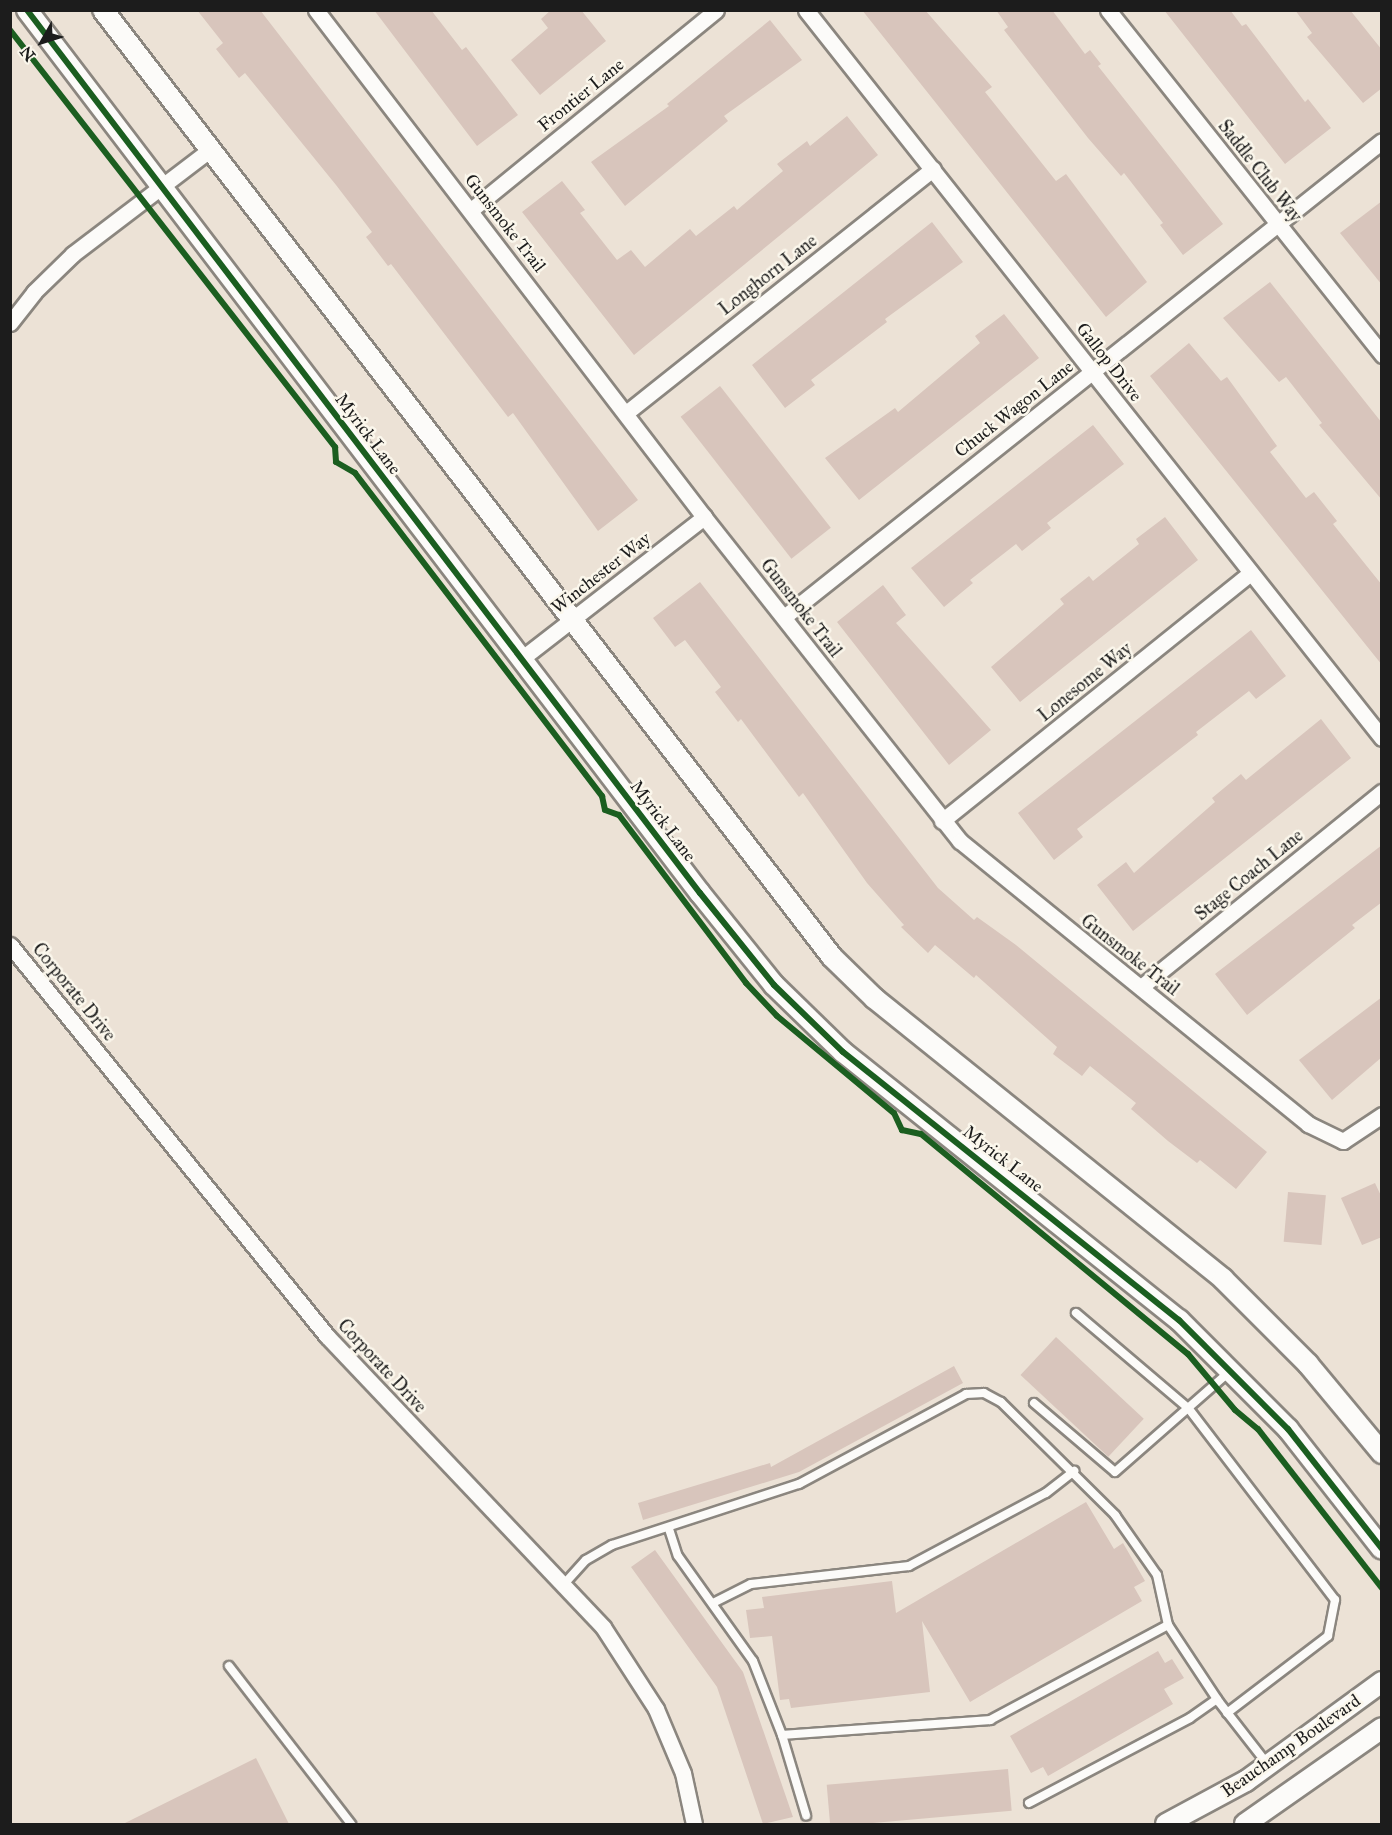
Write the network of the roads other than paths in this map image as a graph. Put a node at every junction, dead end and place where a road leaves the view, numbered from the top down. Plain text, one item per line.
1 (27, 10) edge
2 (103, 10) edge
3 (316, 10) edge
4 (716, 10) edge
5 (806, 10) edge
6 (1108, 10) edge
7 (1382, 141) edge
8 (211, 149) junction
9 (933, 169) junction
10 (161, 188) junction
11 (471, 210) junction
12 (1278, 225) junction
13 (10, 323) edge
14 (1382, 355) edge
15 (1092, 373) junction
16 (626, 413) junction
17 (704, 517) junction
18 (1251, 573) junction
19 (784, 617) junction
20 (572, 620) junction
21 (521, 659) junction
22 (1382, 738) edge
23 (1382, 792) edge
24 (942, 821) junction
25 (10, 945) edge
26 (1142, 987) junction
27 (1382, 1115) edge
28 (1076, 1313) dead end
29 (1231, 1370) junction
30 (1034, 1403) dead end
31 (1188, 1408) junction
32 (1382, 1454) edge
33 (1074, 1471) junction
34 (669, 1529) junction
35 (1382, 1549) edge
36 (565, 1583) junction
37 (713, 1603) junction
38 (1168, 1625) junction
39 (228, 1666) dead end
40 (1382, 1682) edge
41 (1217, 1699) junction
42 (1227, 1713) junction
43 (1382, 1728) edge
44 (782, 1735) junction
45 (1269, 1766) junction
46 (1029, 1803) dead end
47 (806, 1815) dead end
48 (351, 1824) edge
49 (694, 1824) edge
50 (1166, 1824) edge
51 (1245, 1824) edge

1 - 10 street, Myrick Lane
2 - 8 street
3 - 11 street, Gunsmoke Trail
4 - 11 street, Frontier Lane
5 - 9 street, Gallop Drive
6 - 12 street, Saddle Club Way
7 - 12 street, Chuck Wagon Lane
8 - 10 street
8 - 20 street
9 - 15 street, Gallop Drive
9 - 16 street, Longhorn Lane
10 - 13 street
10 - 21 street, Myrick Lane
11 - 16 street, Gunsmoke Trail
12 - 14 street, Saddle Club Way
12 - 15 street, Chuck Wagon Lane
15 - 18 street, Gallop Drive
15 - 19 street, Chuck Wagon Lane
16 - 17 street, Gunsmoke Trail
17 - 19 street, Gunsmoke Trail
17 - 20 street, Winchester Way
18 - 22 street, Gallop Drive
18 - 24 street, Lonesome Way
19 - 24 street, Gunsmoke Trail
20 - 21 street, Winchester Way
20 - 32 street
21 - 29 street, Myrick Lane
23 - 26 street, Stage Coach Lane
24 - 26 street, Gunsmoke Trail
25 - 36 street, Corporate Drive
26 - 27 street, Gunsmoke Trail
28 - 31 lane
29 - 31 lane
29 - 35 street, Myrick Lane
30 - 31 lane
31 - 42 lane
33 - 34 lane
33 - 37 lane
33 - 38 lane
34 - 36 lane
34 - 37 lane
36 - 49 street, Corporate Drive
37 - 44 lane
38 - 41 lane
38 - 44 lane
39 - 48 lane
40 - 45 street, Beauchamp Boulevard
41 - 42 lane
41 - 46 lane
42 - 45 lane
43 - 51 street, Beauchamp Boulevard
44 - 47 lane
45 - 50 street, Beauchamp Boulevard

